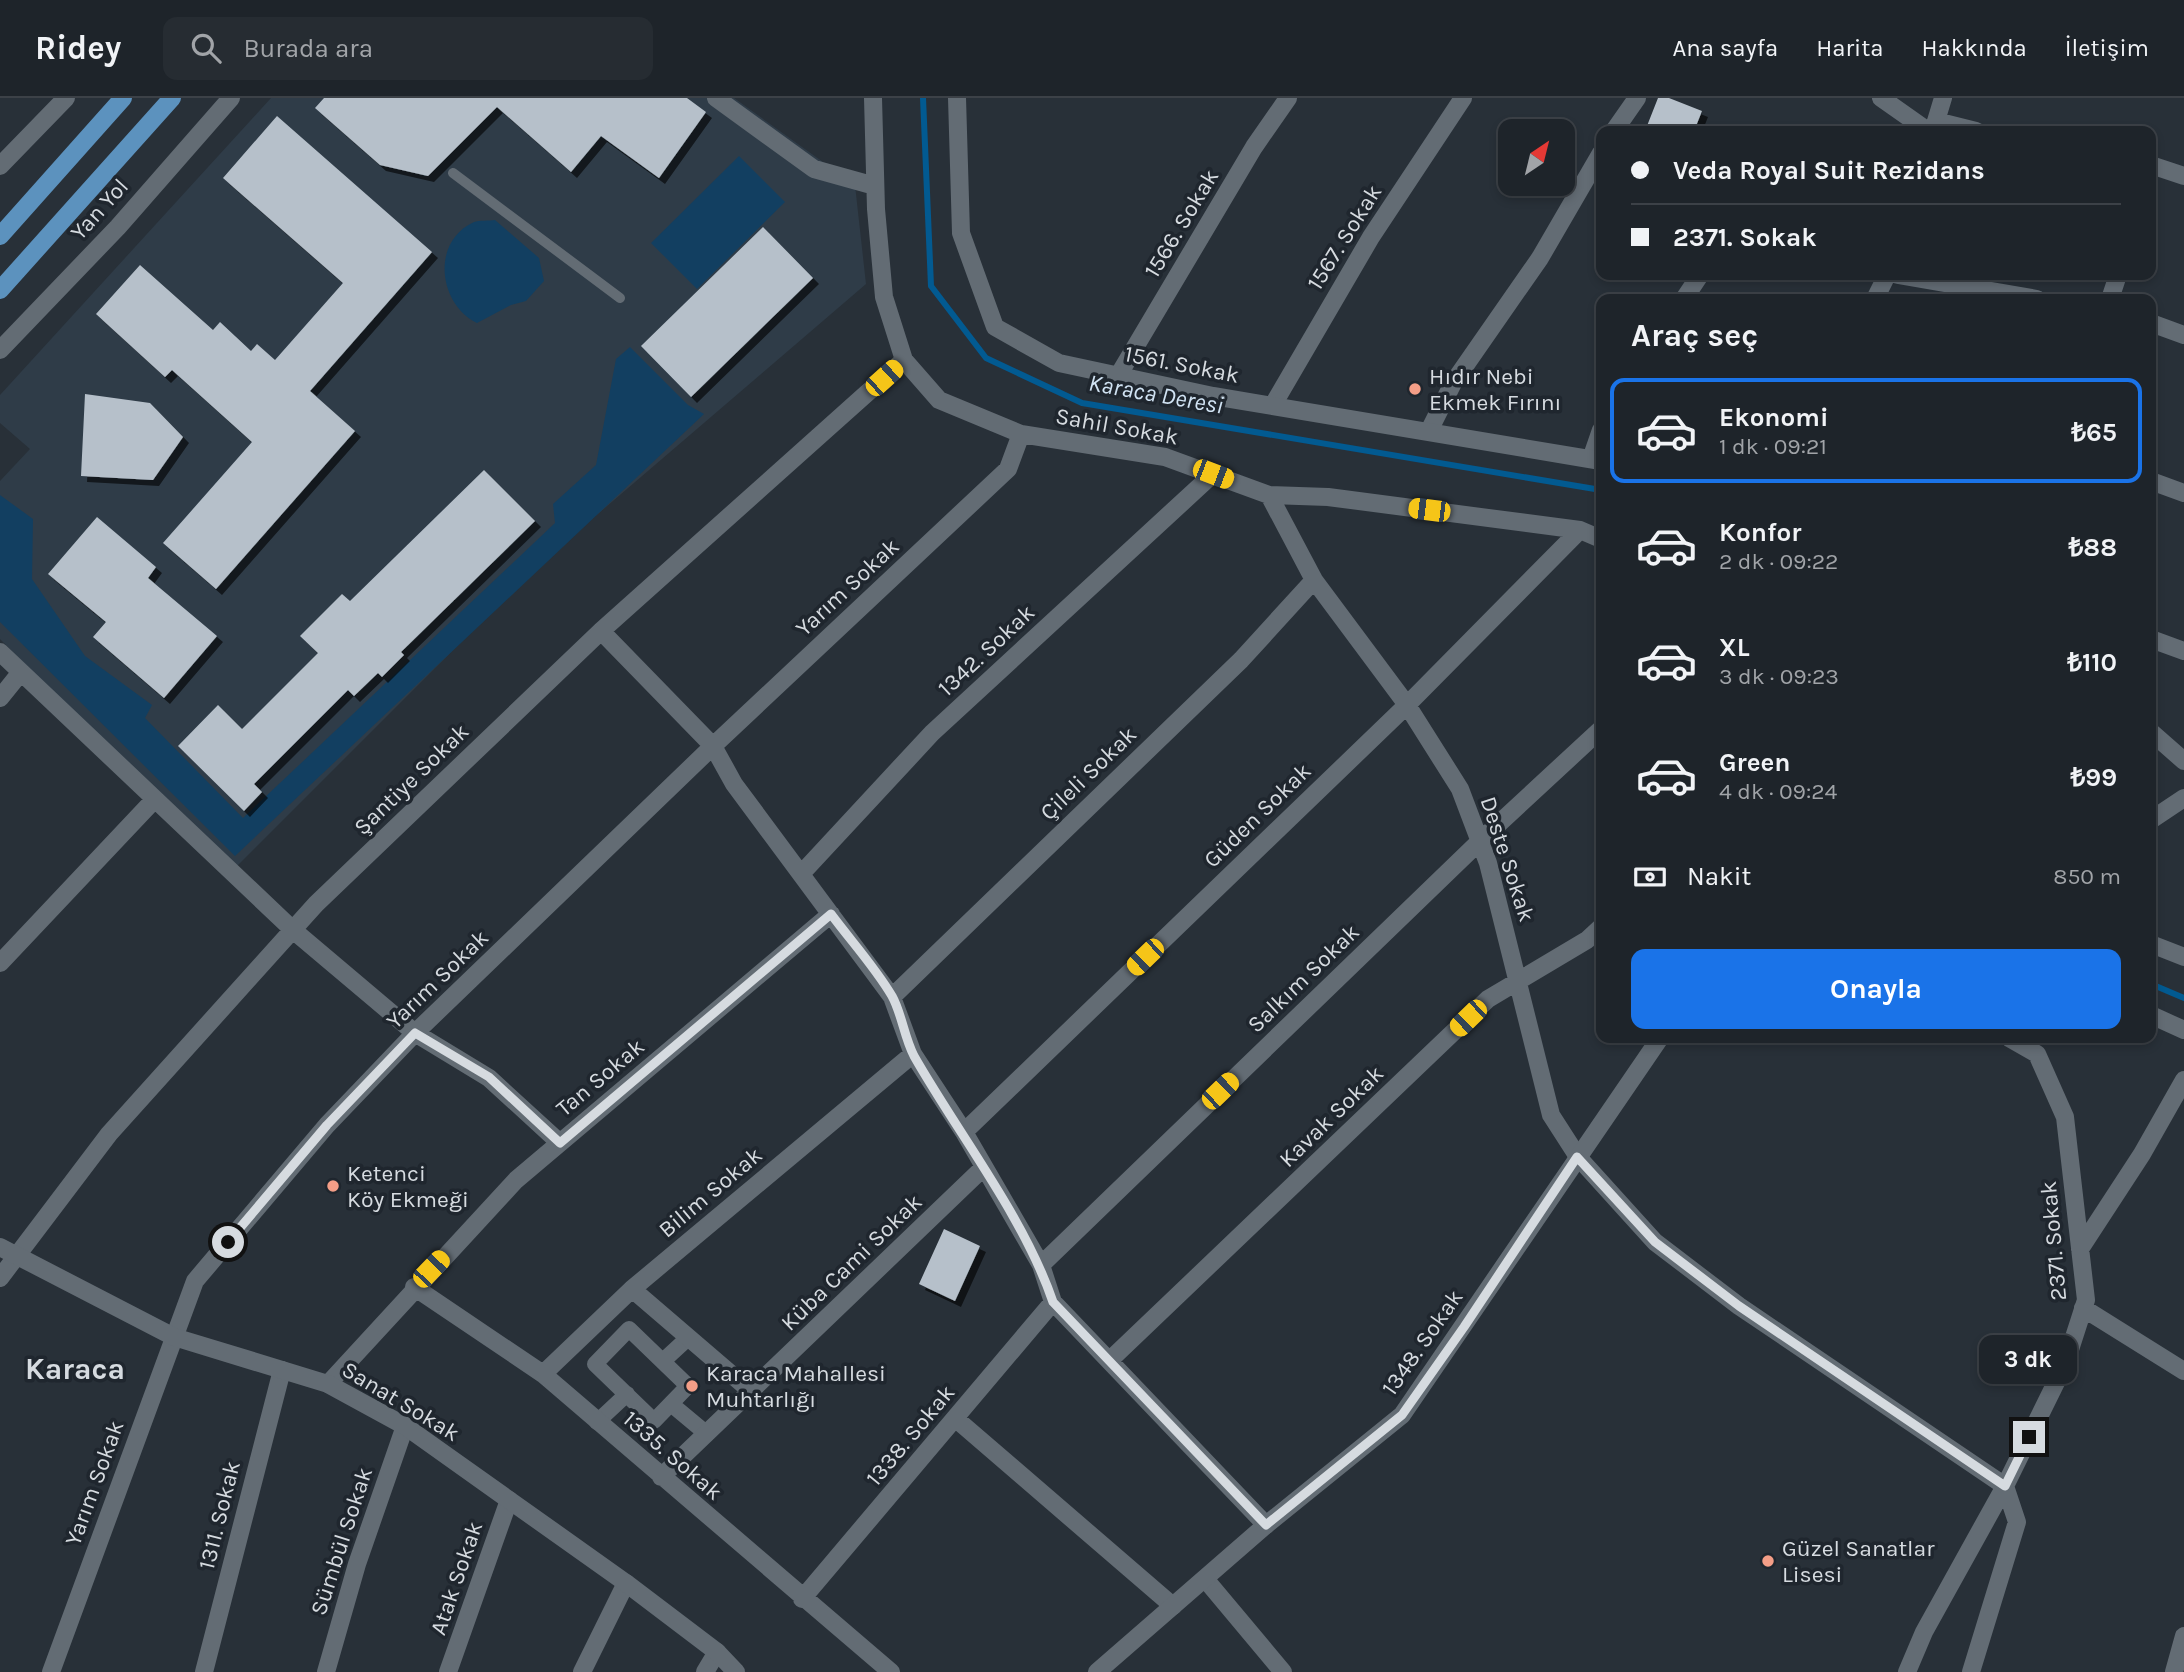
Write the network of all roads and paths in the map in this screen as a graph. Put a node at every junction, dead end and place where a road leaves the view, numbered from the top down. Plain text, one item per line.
1 (66, 98) edge
2 (123, 98) edge
3 (172, 98) edge
4 (231, 98) edge
5 (716, 98) edge
6 (873, 98) edge
7 (957, 98) edge
8 (1288, 98) edge
9 (1462, 98) edge
10 (1637, 98) edge
11 (1881, 98) edge
12 (1943, 98) edge
13 (1617, 126) edge
14 (1929, 126) edge
15 (1933, 126) edge
16 (1596, 162) edge
17 (0, 166) edge
18 (2156, 171) edge
19 (453, 173) dead end
20 (2184, 176) edge
21 (875, 186) junction
22 (0, 236) edge
23 (1927, 280) edge
24 (0, 290) edge
25 (2008, 294) edge
26 (620, 298) dead end
27 (2156, 325) edge
28 (2184, 335) edge
29 (0, 350) edge
30 (904, 360) junction
31 (1118, 376) junction
32 (1273, 405) junction
33 (1429, 430) junction
34 (1021, 434) junction
35 (1596, 460) edge
36 (1213, 474) junction
37 (2156, 483) edge
38 (2184, 493) edge
39 (1269, 495) junction
40 (1580, 530) junction
41 (1596, 536) edge
42 (1314, 580) junction
43 (601, 631) junction
44 (2156, 641) edge
45 (2184, 651) edge
46 (0, 653) edge
47 (21, 672) junction
48 (0, 698) edge
49 (1407, 705) junction
50 (1596, 734) edge
51 (2156, 736) edge
52 (713, 746) junction
53 (2184, 761) edge
54 (2184, 798) edge
55 (153, 801) junction
56 (2156, 817) edge
57 (1480, 841) junction
58 (802, 873) junction
59 (831, 914) junction
60 (293, 930) junction
61 (1596, 932) edge
62 (2156, 946) edge
63 (2184, 957) edge
64 (0, 964) edge
65 (1519, 981) junction
66 (892, 997) junction
67 (2156, 1017) edge
68 (2184, 1030) edge
69 (415, 1033) junction
70 (1657, 1043) edge
71 (2018, 1043) edge
72 (913, 1054) junction
73 (2184, 1080) edge
74 (964, 1132) junction
75 (560, 1143) junction
76 (1577, 1157) junction
77 (982, 1169) junction
78 (2080, 1249) junction
79 (8, 1251) edge
80 (1041, 1265) junction
81 (0, 1278) edge
82 (414, 1287) junction
83 (632, 1289) junction
84 (1053, 1302) junction
85 (2083, 1308) junction
86 (594, 1325) junction
87 (174, 1337) junction
88 (688, 1338) junction
89 (614, 1345) junction
90 (1110, 1360) junction
91 (663, 1361) junction
92 (282, 1370) junction
93 (2184, 1371) edge
94 (543, 1374) junction
95 (328, 1384) junction
96 (752, 1392) junction
97 (626, 1394) junction
98 (671, 1404) junction
99 (956, 1419) junction
100 (597, 1422) junction
101 (405, 1426) junction
102 (706, 1434) junction
103 (661, 1477) junction
104 (2005, 1486) junction
105 (509, 1500) junction
106 (1266, 1525) junction
107 (1206, 1580) junction
108 (626, 1583) junction
109 (802, 1599) junction
110 (1173, 1606) junction
111 (2184, 1636) edge
112 (717, 1653) junction
113 (51, 1672) edge
114 (204, 1672) edge
115 (326, 1672) edge
116 (448, 1672) edge
117 (582, 1672) edge
118 (705, 1672) edge
119 (736, 1672) edge
120 (891, 1672) edge
121 (1097, 1672) edge
122 (1283, 1672) edge
123 (1907, 1672) edge
124 (1971, 1672) edge
125 (2174, 1672) edge

1 - 17 street
2 - 22 main road
3 - 24 main road
4 - 29 street, Yan Yol
5 - 21 street
6 - 21 street, Sahil Sokak
7 - 31 street, 1561. Sokak
8 - 31 street, 1566. Sokak
9 - 32 street, 1567. Sokak
10 - 13 street
11 - 14 street
12 - 15 street
16 - 33 street
18 - 20 street
19 - 26 lane
21 - 30 street, Sahil Sokak
23 - 25 street
27 - 28 street
30 - 34 street, Sahil Sokak
30 - 43 street, Şantiye Sokak
31 - 32 street, 1561. Sokak
32 - 33 street, 1561. Sokak
33 - 35 street, 1561. Sokak
34 - 36 street, Sahil Sokak
34 - 52 street, Yarım Sokak
36 - 39 street, Sahil Sokak
36 - 58 street, 1342. Sokak
37 - 38 street
39 - 40 street, Sahil Sokak
39 - 42 street, Deste Sokak
40 - 41 street, Sahil Sokak
40 - 49 street, Güden Sokak
42 - 49 street, Deste Sokak
42 - 66 street, Çileli Sokak
43 - 52 street
43 - 60 street, Şantiye Sokak
44 - 45 street
46 - 47 street
47 - 48 street
47 - 55 street
49 - 57 street, Deste Sokak
49 - 74 street, Güden Sokak
50 - 57 street, Salkım Sokak
51 - 53 street
52 - 58 street
52 - 69 street, Yarım Sokak
54 - 56 street
55 - 60 street
55 - 64 street
57 - 65 street, Deste Sokak
57 - 80 street, Salkım Sokak
58 - 59 street
59 - 66 street
59 - 75 street, Tan Sokak
60 - 69 street
60 - 79 street, Şantiye Sokak
61 - 65 street, Kavak Sokak
62 - 63 street
65 - 76 street, Deste Sokak
65 - 90 street, Kavak Sokak
66 - 72 street
67 - 68 street
69 - 75 street
69 - 87 street, Yarım Sokak
70 - 76 street, 1348. Sokak
71 - 78 street, 2371. Sokak
72 - 74 street
72 - 83 street, Bilim Sokak
73 - 78 street
74 - 77 street
75 - 82 street, Tan Sokak
76 - 104 street, Deste Sokak
76 - 106 street, 1348. Sokak
77 - 80 street
77 - 96 street, Küba Cami Sokak
78 - 85 street, 2371. Sokak
79 - 81 street, Şantiye Sokak
79 - 87 street, Sanat Sokak
80 - 84 street
82 - 94 street, 1335. Sokak
82 - 95 street, Tan Sokak
83 - 86 street, Bilim Sokak
83 - 88 street
84 - 90 street
84 - 99 street, 1338. Sokak
85 - 93 street
85 - 104 street, 2371. Sokak
86 - 89 street
86 - 94 street, Bilim Sokak
87 - 92 street, Sanat Sokak
87 - 113 street, Yarım Sokak
88 - 91 street
88 - 96 street
89 - 91 street
89 - 97 street
90 - 106 street
91 - 98 street
92 - 95 street, Sanat Sokak
92 - 114 street, 1311. Sokak
94 - 100 street, 1335. Sokak
95 - 101 street, Sanat Sokak
96 - 102 street, Küba Cami Sokak
97 - 98 street
97 - 100 street
98 - 102 street
99 - 109 street, 1338. Sokak
99 - 110 street
100 - 103 street, 1335. Sokak
101 - 105 street, Sanat Sokak
101 - 115 street, Sümbül Sokak
102 - 103 street, Küba Cami Sokak
103 - 109 street, 1335. Sokak
104 - 123 street, 2371. Sokak
104 - 124 street
105 - 108 street, Sanat Sokak
105 - 116 street, Atak Sokak
106 - 107 street, 1348. Sokak
107 - 110 street, 1348. Sokak
107 - 122 street
108 - 112 street, Sanat Sokak
108 - 117 street
109 - 120 street, 1335. Sokak
110 - 121 street, 1348. Sokak
111 - 125 street
112 - 118 street
112 - 119 street, Sanat Sokak

